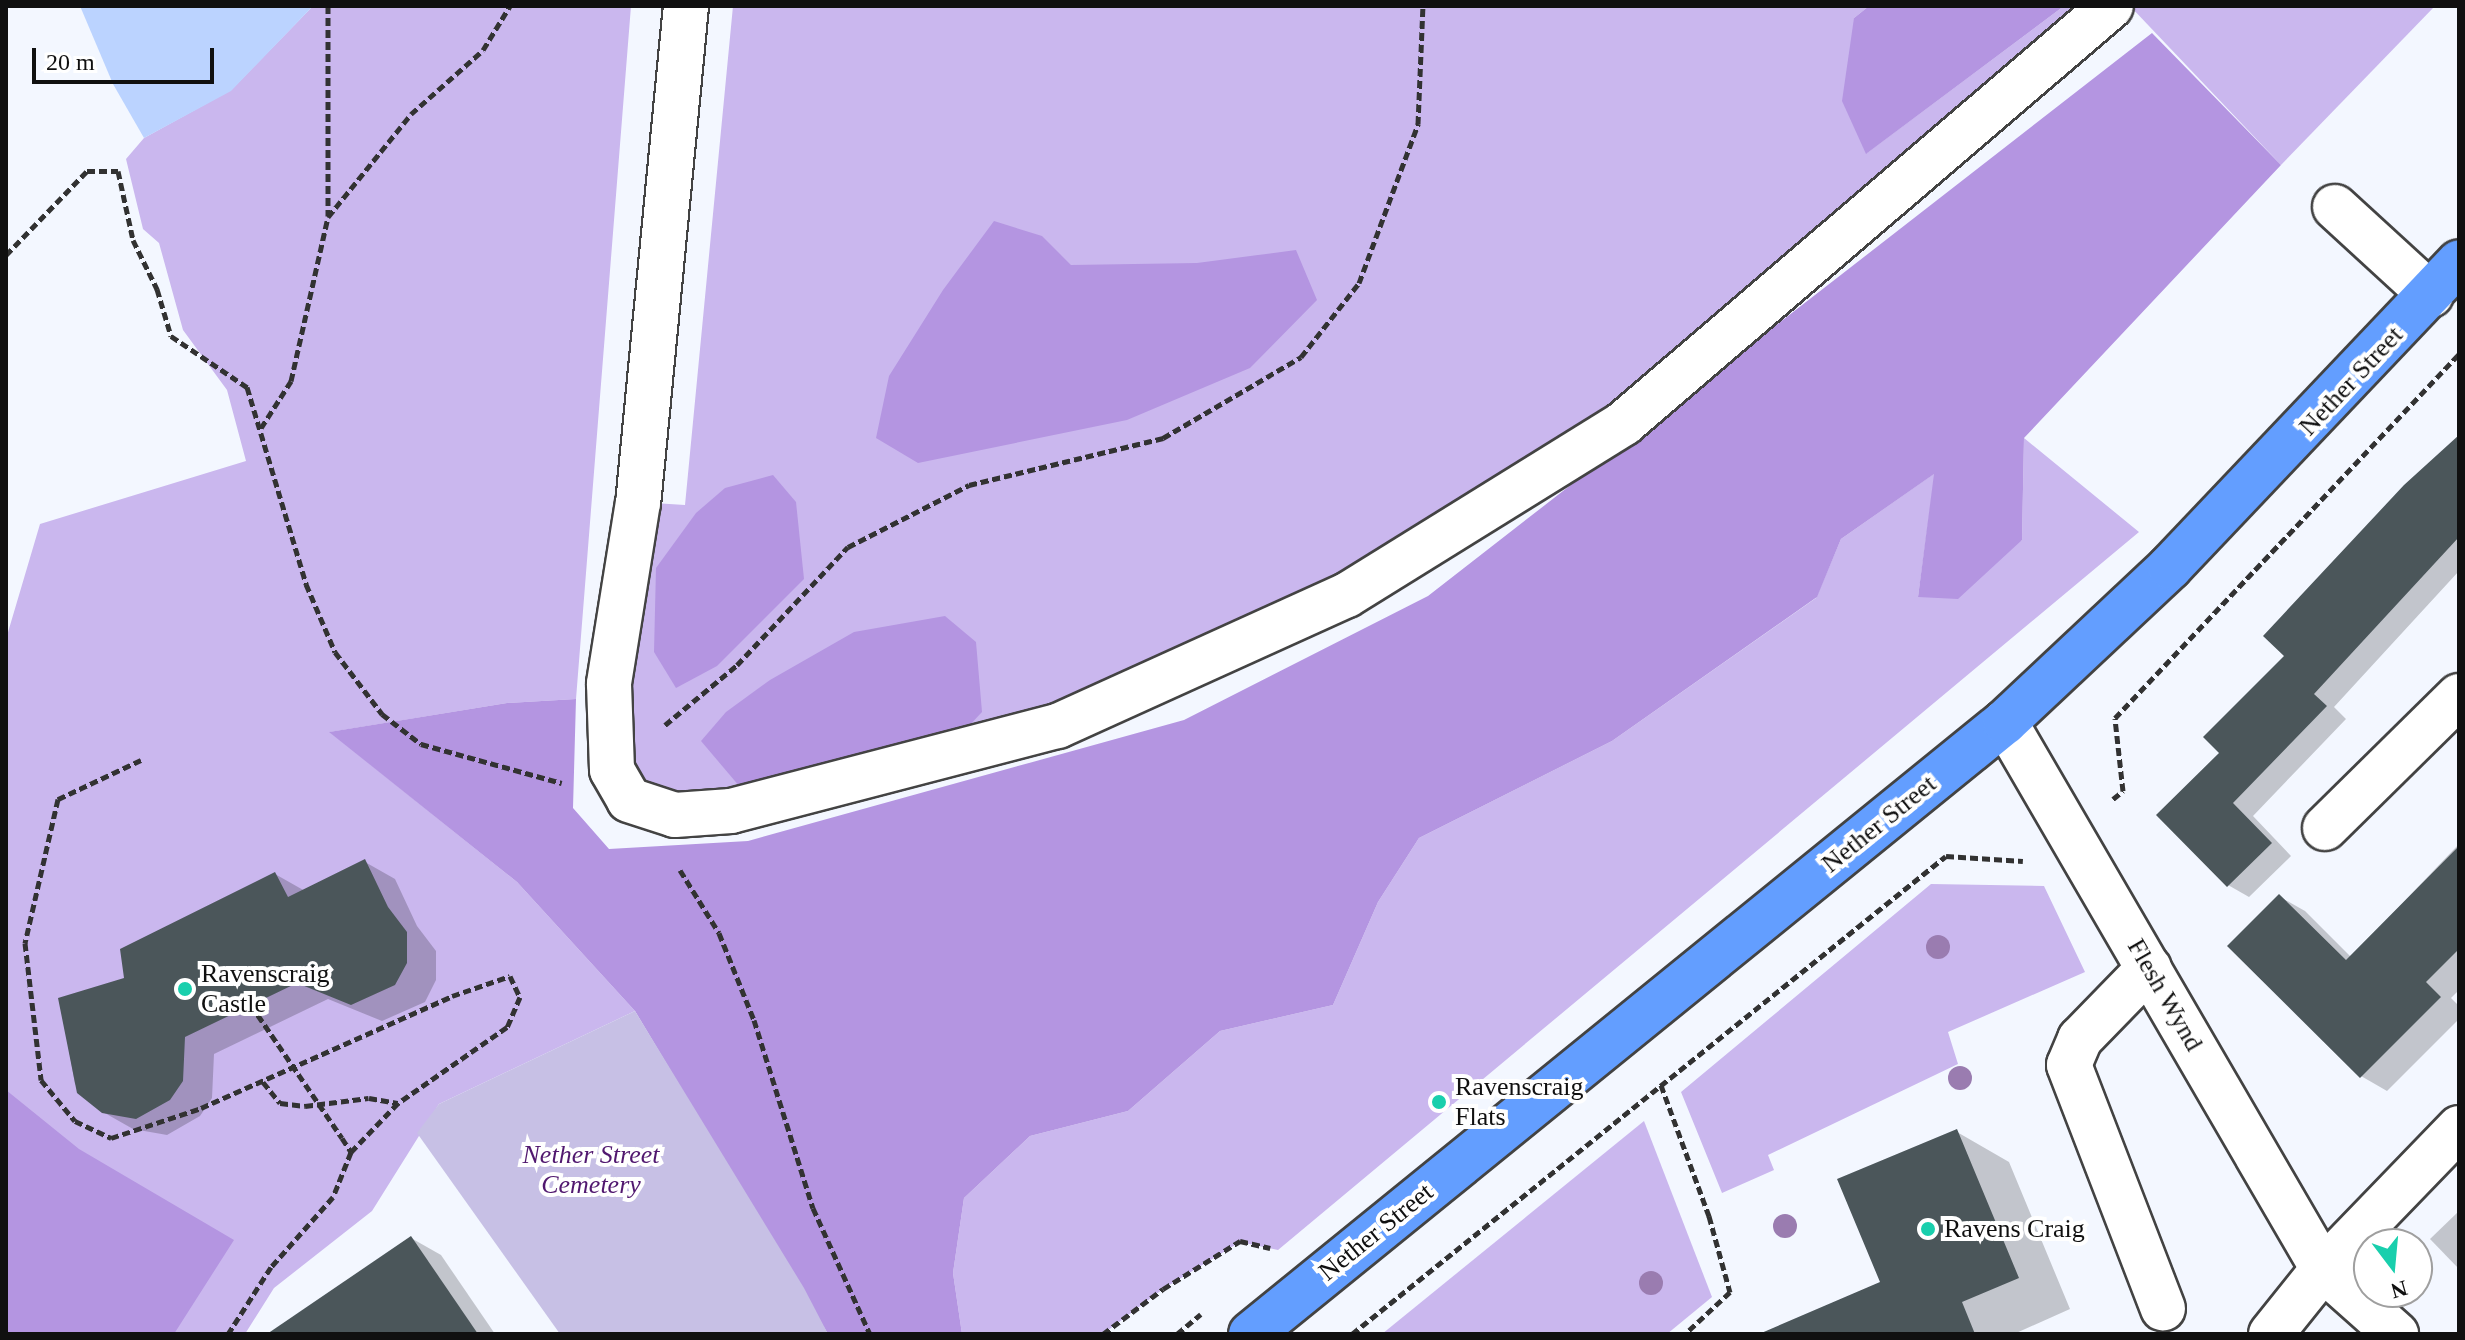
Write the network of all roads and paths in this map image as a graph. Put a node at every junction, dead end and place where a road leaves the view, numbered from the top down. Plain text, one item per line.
1 (328, 6) edge
2 (510, 6) edge
3 (686, 6) edge
4 (1423, 6) edge
5 (2111, 6) edge
6 (2335, 207) dead end
7 (328, 217) junction
8 (6, 255) edge
9 (2459, 262) edge
10 (2431, 295) junction
11 (2459, 354) edge
12 (260, 428) junction
13 (2458, 697) edge
14 (2005, 722) junction
15 (141, 760) dead end
16 (621, 785) junction
17 (2325, 828) dead end
18 (2071, 833) junction
19 (2149, 968) junction
20 (251, 1005) dead end
21 (263, 1082) junction
22 (1661, 1085) junction
23 (398, 1103) junction
24 (2459, 1128) edge
25 (351, 1152) junction
26 (1278, 1250) dead end
27 (2323, 1269) junction
28 (2163, 1309) dead end
29 (228, 1334) edge
30 (870, 1334) edge
31 (1103, 1334) edge
32 (1251, 1334) edge
33 (1352, 1334) edge
34 (1685, 1334) edge
35 (2271, 1334) edge
36 (2396, 1334) edge

1 - 7 path
2 - 7 path
3 - 16 street
4 - 16 path
5 - 16 street
6 - 10 street
7 - 12 path
8 - 12 path
9 - 10 main road, Nether Street
10 - 14 main road, Nether Street
11 - 18 path
12 - 16 path
13 - 17 street
14 - 18 street, Flesh Wynd
14 - 32 main road, Nether Street
15 - 21 path
16 - 30 path
18 - 19 street, Flesh Wynd
18 - 22 path
19 - 27 street, Flesh Wynd
19 - 28 street
20 - 25 path, bridge
21 - 23 path
21 - 23 path
22 - 33 path
22 - 34 path
23 - 25 path
24 - 27 street
25 - 29 path
26 - 31 path
27 - 35 street
27 - 36 street, Flesh Wynd

